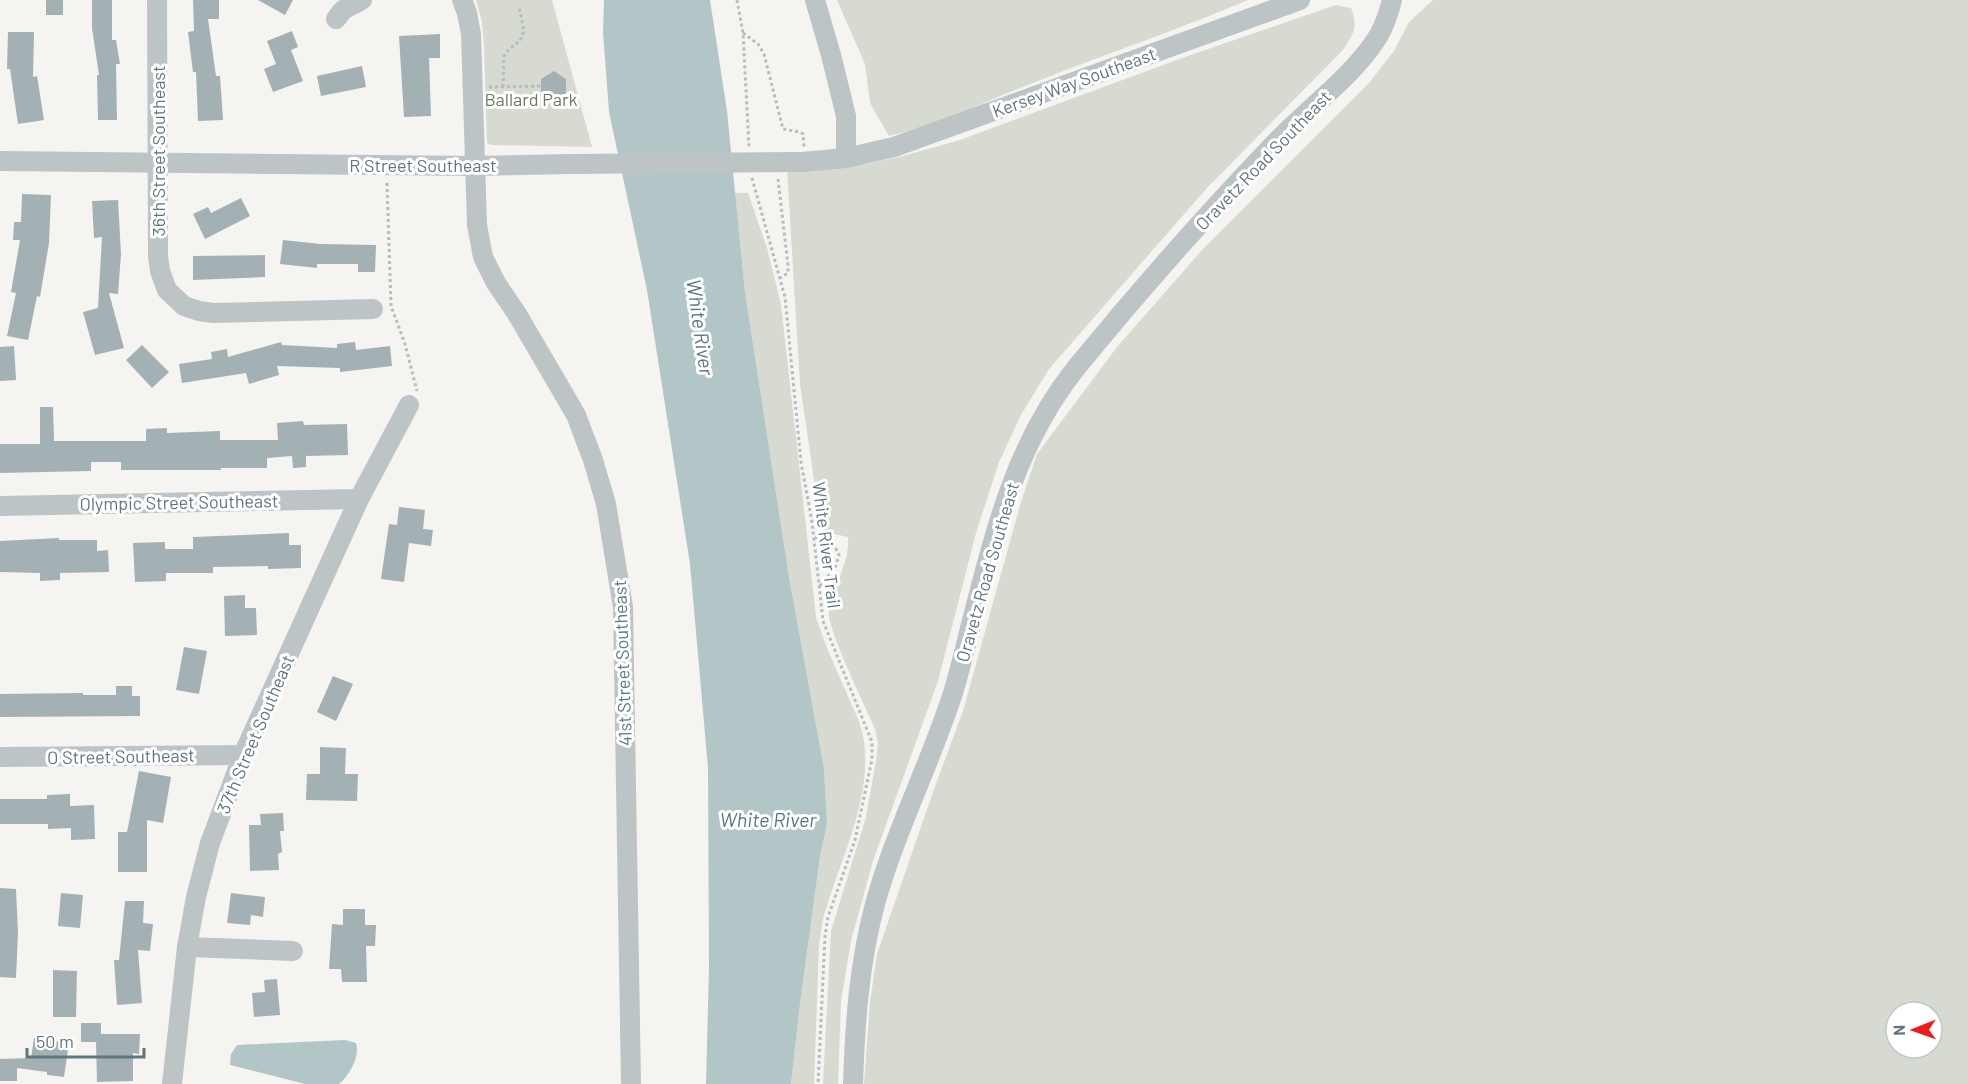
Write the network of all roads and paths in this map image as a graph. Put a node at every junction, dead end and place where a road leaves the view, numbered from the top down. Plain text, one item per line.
1 (157, 0) edge
2 (362, 0) edge
3 (462, 0) edge
4 (737, 0) edge
5 (815, 0) edge
6 (1300, 0) edge
7 (1392, 0) edge
8 (1284, 4) edge
9 (519, 6) dead end
10 (336, 19) dead end
11 (743, 33) junction
12 (541, 86) dead end
13 (472, 87) junction
14 (503, 87) junction
15 (749, 151) dead end
16 (846, 158) junction
17 (0, 161) edge
18 (778, 162) junction
19 (804, 162) junction
20 (159, 164) junction
21 (387, 165) junction
22 (474, 166) junction
23 (751, 172) dead end
24 (780, 278) junction
25 (373, 309) dead end
26 (409, 405) joint
27 (359, 499) junction
28 (0, 506) edge
29 (814, 537) junction
30 (819, 586) junction
31 (243, 755) junction
32 (0, 758) edge
33 (187, 947) junction
34 (293, 951) dead end
35 (172, 1084) edge
36 (631, 1084) edge
37 (818, 1084) edge
38 (853, 1084) edge

1 - 20 street, 36th Street Southeast
2 - 10 street
3 - 13 street
4 - 11 path
5 - 16 street
6 - 8 street, Kersey Way Southeast
7 - 38 street, Oravetz Road Southeast
8 - 16 street, Kersey Way Southeast
9 - 14 path
11 - 15 path
11 - 19 path
12 - 14 path
13 - 14 path
13 - 22 street
16 - 19 street, R Street Southeast
17 - 20 street, R Street Southeast
18 - 19 street, R Street Southeast, bridge
18 - 22 street, R Street Southeast, bridge
18 - 24 path
20 - 21 street, R Street Southeast
20 - 25 street, 36th Street Southeast
21 - 22 street, R Street Southeast
21 - 26 path
22 - 36 street, 41st Street Southeast
23 - 24 path, White River Trail
24 - 29 path, White River Trail
26 - 27 street, 37th Street Southeast
27 - 28 street, Olympic Street Southeast
27 - 31 street, 37th Street Southeast
29 - 30 path, White River Trail
29 - 30 path
30 - 37 path, White River Trail
31 - 32 street, O Street Southeast
31 - 33 street, 37th Street Southeast
33 - 34 street
33 - 35 street, 37th Street Southeast

